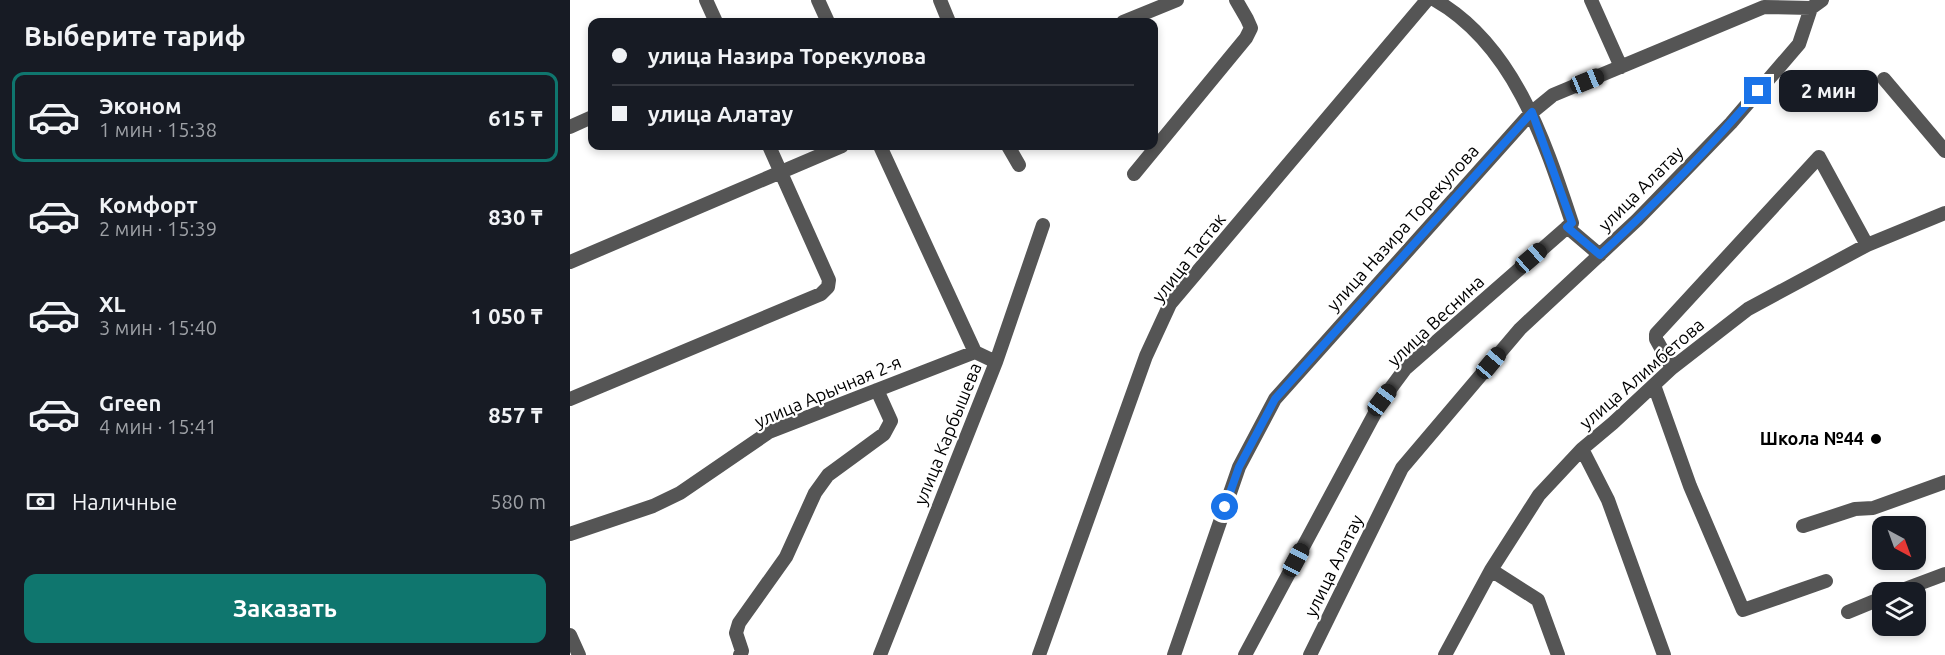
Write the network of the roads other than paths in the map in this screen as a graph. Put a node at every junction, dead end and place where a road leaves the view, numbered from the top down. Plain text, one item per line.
1 (706, 0) edge
2 (818, 0) edge
3 (940, 0) edge
4 (1177, 0) edge
5 (1236, 0) edge
6 (1427, 0) edge
7 (1435, 0) edge
8 (1591, 0) edge
9 (1816, 4) edge
10 (714, 18) edge
11 (826, 18) edge
12 (947, 18) edge
13 (1134, 18) edge
14 (1621, 67) junction
15 (1884, 79) dead end
16 (1532, 112) junction
17 (588, 119) edge
18 (570, 127) edge
19 (1158, 145) edge
20 (771, 150) edge
21 (832, 150) edge
22 (882, 150) edge
23 (1010, 150) edge
24 (1154, 150) edge
25 (1945, 151) edge
26 (1019, 165) dead end
27 (780, 172) junction
28 (1134, 174) dead end
29 (1945, 213) edge
30 (1043, 225) dead end
31 (1570, 225) junction
32 (1867, 245) junction
33 (1600, 255) junction
34 (570, 262) edge
35 (975, 352) junction
36 (996, 362) junction
37 (1672, 368) junction
38 (1654, 385) junction
39 (878, 390) junction
40 (570, 399) edge
41 (1582, 449) junction
42 (1945, 483) edge
43 (1803, 526) dead end
44 (570, 534) edge
45 (1491, 570) junction
46 (1945, 574) edge
47 (1826, 580) dead end
48 (1924, 582) edge
49 (1872, 602) edge
50 (1848, 612) dead end
51 (570, 635) edge
52 (579, 655) edge
53 (741, 655) edge
54 (880, 655) edge
55 (1039, 655) edge
56 (1174, 655) edge
57 (1245, 655) edge
58 (1310, 655) edge
59 (1445, 655) edge
60 (1558, 655) edge
61 (1664, 655) edge

1 - 10 street
2 - 11 street
3 - 12 street
4 - 13 street
5 - 19 street
6 - 55 street, улица Тастак
7 - 16 street
8 - 14 street
9 - 14 street, улица Назира Торекулова
9 - 33 street, улица Алатау
14 - 16 street, улица Назира Торекулова
15 - 25 street
16 - 31 street
16 - 56 street, улица Назира Торекулова
17 - 18 street
20 - 27 street
21 - 27 street
22 - 35 street
23 - 26 street
24 - 28 street
27 - 34 street
27 - 40 street
29 - 32 street, улица Алимбетова
30 - 36 street, улица Карбышева
31 - 33 street
31 - 57 street, улица Веснина
32 - 37 street, улица Алимбетова
32 - 37 street
33 - 58 street, улица Алатау
35 - 36 street
35 - 39 street, улица Арычная 2-я
36 - 54 street, улица Карбышева
37 - 38 street, улица Алимбетова
38 - 41 street, улица Алимбетова
38 - 47 street
39 - 44 street, улица Арычная 2-я
39 - 53 street
41 - 45 street, улица Алимбетова
41 - 61 street
42 - 43 street
45 - 59 street, улица Алимбетова
45 - 60 street
46 - 48 street
49 - 50 street
51 - 52 street

